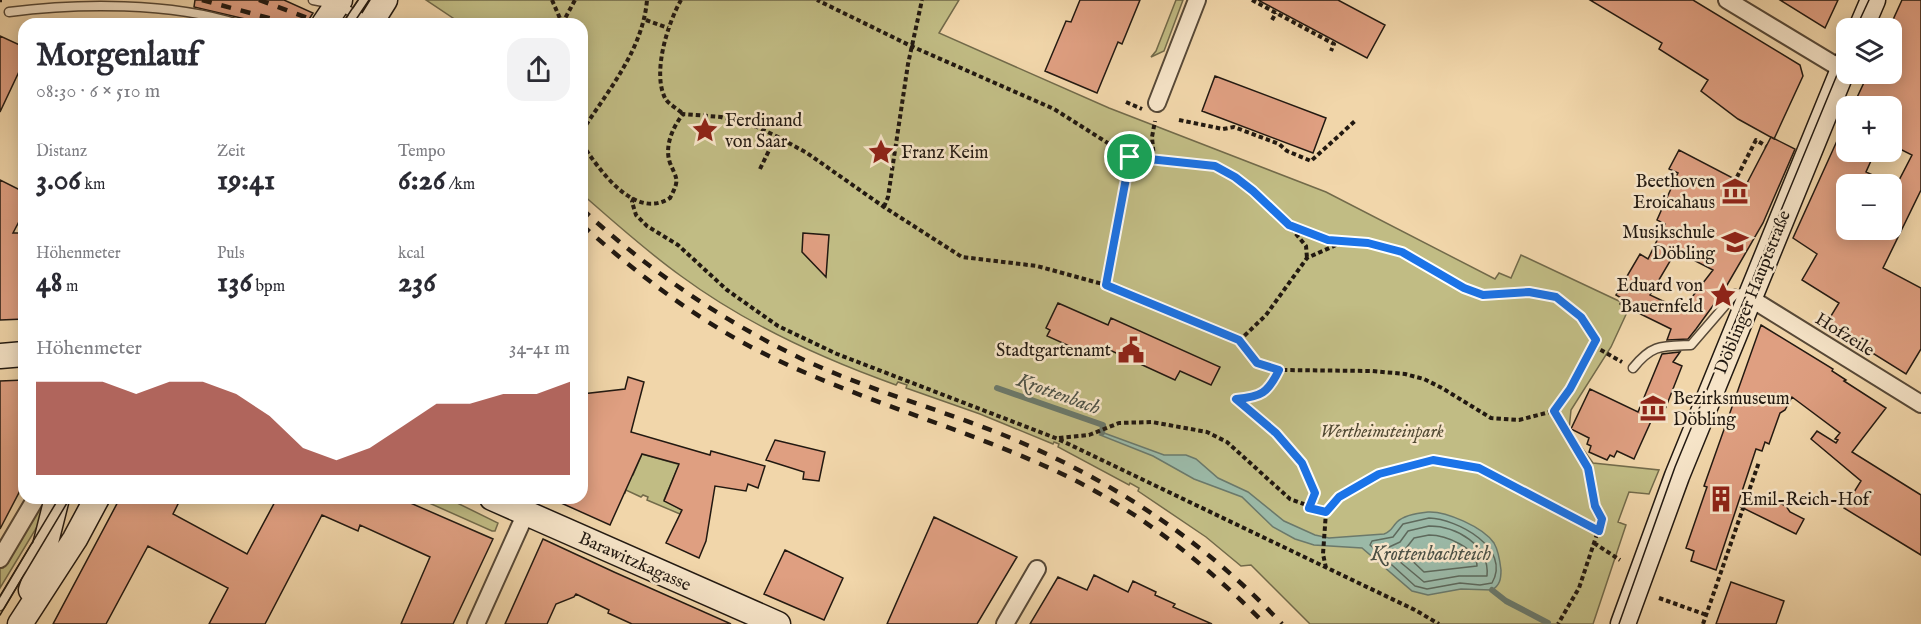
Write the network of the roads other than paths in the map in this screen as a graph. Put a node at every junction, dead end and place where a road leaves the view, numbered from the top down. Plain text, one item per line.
1 (313, 0) edge
2 (364, 0) edge
3 (385, 0) edge
4 (1197, 0) edge
5 (1727, 0) edge
6 (1873, 0) edge
7 (9, 12) dead end
8 (347, 14) edge
9 (210, 18) edge
10 (1865, 18) edge
11 (1836, 61) edge
12 (1838, 84) edge
13 (1157, 103) dead end
14 (1750, 298) junction
15 (18, 354) edge
16 (0, 356) edge
17 (1633, 368) road end
18 (1921, 404) edge
19 (32, 504) edge
20 (94, 504) edge
21 (506, 504) edge
22 (58, 505) edge
23 (526, 513) junction
24 (0, 559) edge
25 (1037, 569) dead end
26 (0, 606) edge
27 (20, 624) edge
28 (476, 624) edge
29 (778, 624) edge
30 (1005, 624) edge
31 (1623, 624) edge

1 - 8 lane
2 - 8 lane
3 - 8 main road
4 - 13 street
5 - 11 street
6 - 10 main road
7 - 9 lane
12 - 14 main road, Döblinger Hauptstraße
14 - 17 lane
14 - 18 street, Hofzeile
14 - 31 main road, Döblinger Hauptstraße
15 - 16 main road
19 - 24 street
20 - 27 main road
21 - 23 main road, Barawitzkagasse
22 - 26 lane
22 - 27 main road
23 - 28 street
23 - 29 main road, Barawitzkagasse
25 - 30 street

